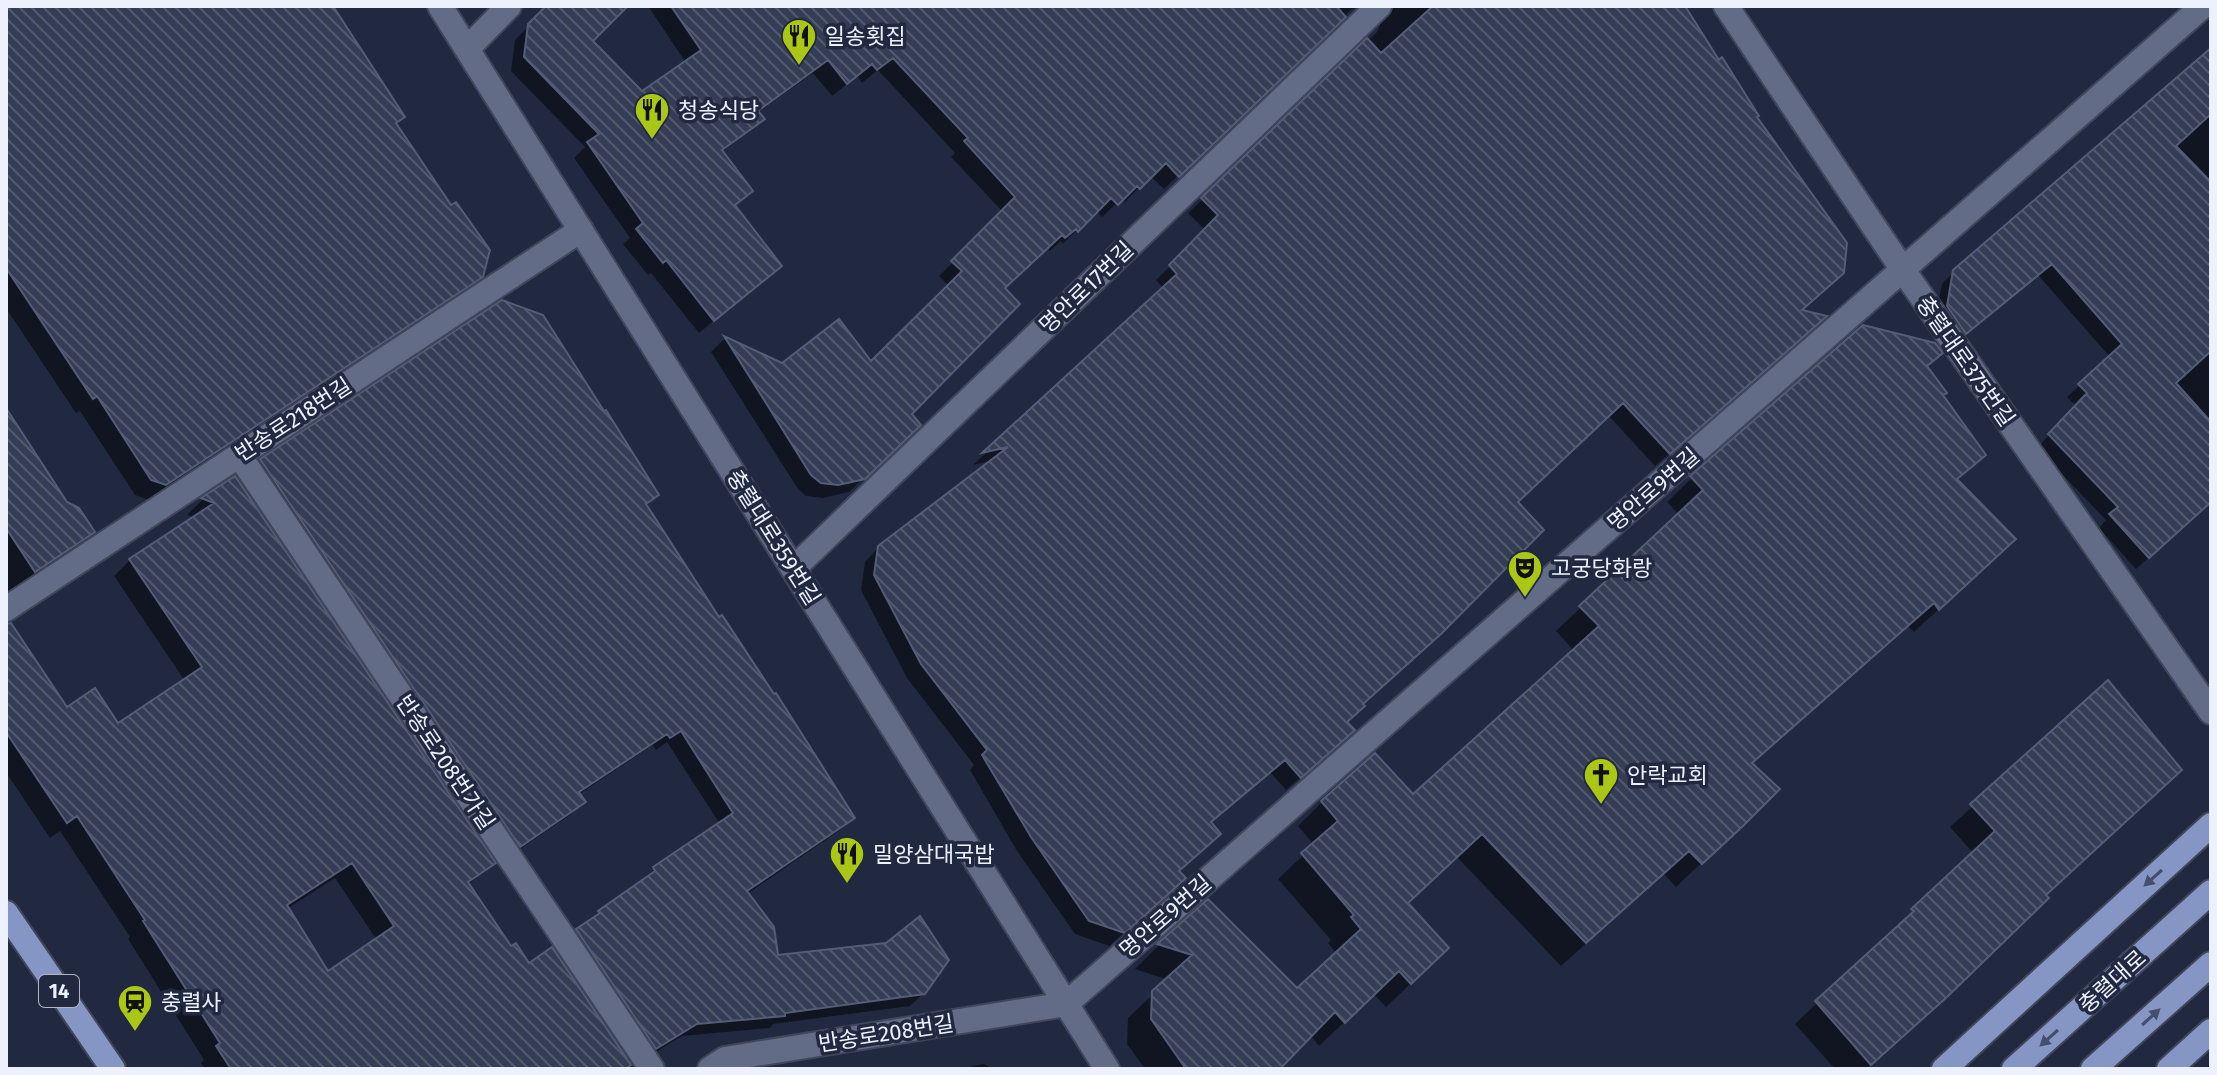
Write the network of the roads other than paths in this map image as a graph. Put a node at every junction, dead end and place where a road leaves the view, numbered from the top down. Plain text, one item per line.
1 (440, 6) edge
2 (509, 6) edge
3 (1379, 6) edge
4 (1726, 6) edge
5 (2203, 6) edge
6 (467, 49) junction
7 (581, 230) junction
8 (1903, 270) junction
9 (239, 455) junction
10 (793, 569) junction
11 (6, 609) edge
12 (2211, 712) edge
13 (2211, 825) edge
14 (2211, 892) edge
15 (6, 913) edge
16 (2211, 964) edge
17 (1066, 1004) junction
18 (2211, 1031) edge
19 (113, 1069) edge
20 (652, 1069) edge
21 (710, 1069) edge
22 (1107, 1069) edge
23 (1944, 1069) edge
24 (2014, 1069) edge
25 (2093, 1069) edge
26 (2169, 1069) edge

1 - 6 street, 충렬대로359번길
2 - 6 street
3 - 10 street, 명안로17번길
4 - 8 street, 충렬대로375번길
5 - 8 street, 명안로9번길
6 - 7 street, 충렬대로359번길
7 - 9 street, 반송로218번길
7 - 10 street, 충렬대로359번길
8 - 12 street, 충렬대로375번길
8 - 17 street, 명안로9번길
9 - 11 street, 반송로218번길
9 - 20 street, 반송로208번가길
10 - 17 street, 충렬대로359번길
13 -> 23 main road
14 -> 24 main road, 충렬대로
15 - 19 main road, 14
25 -> 16 main road
17 - 21 street, 반송로208번길
17 - 22 street, 충렬대로359번길
18 - 26 main road

